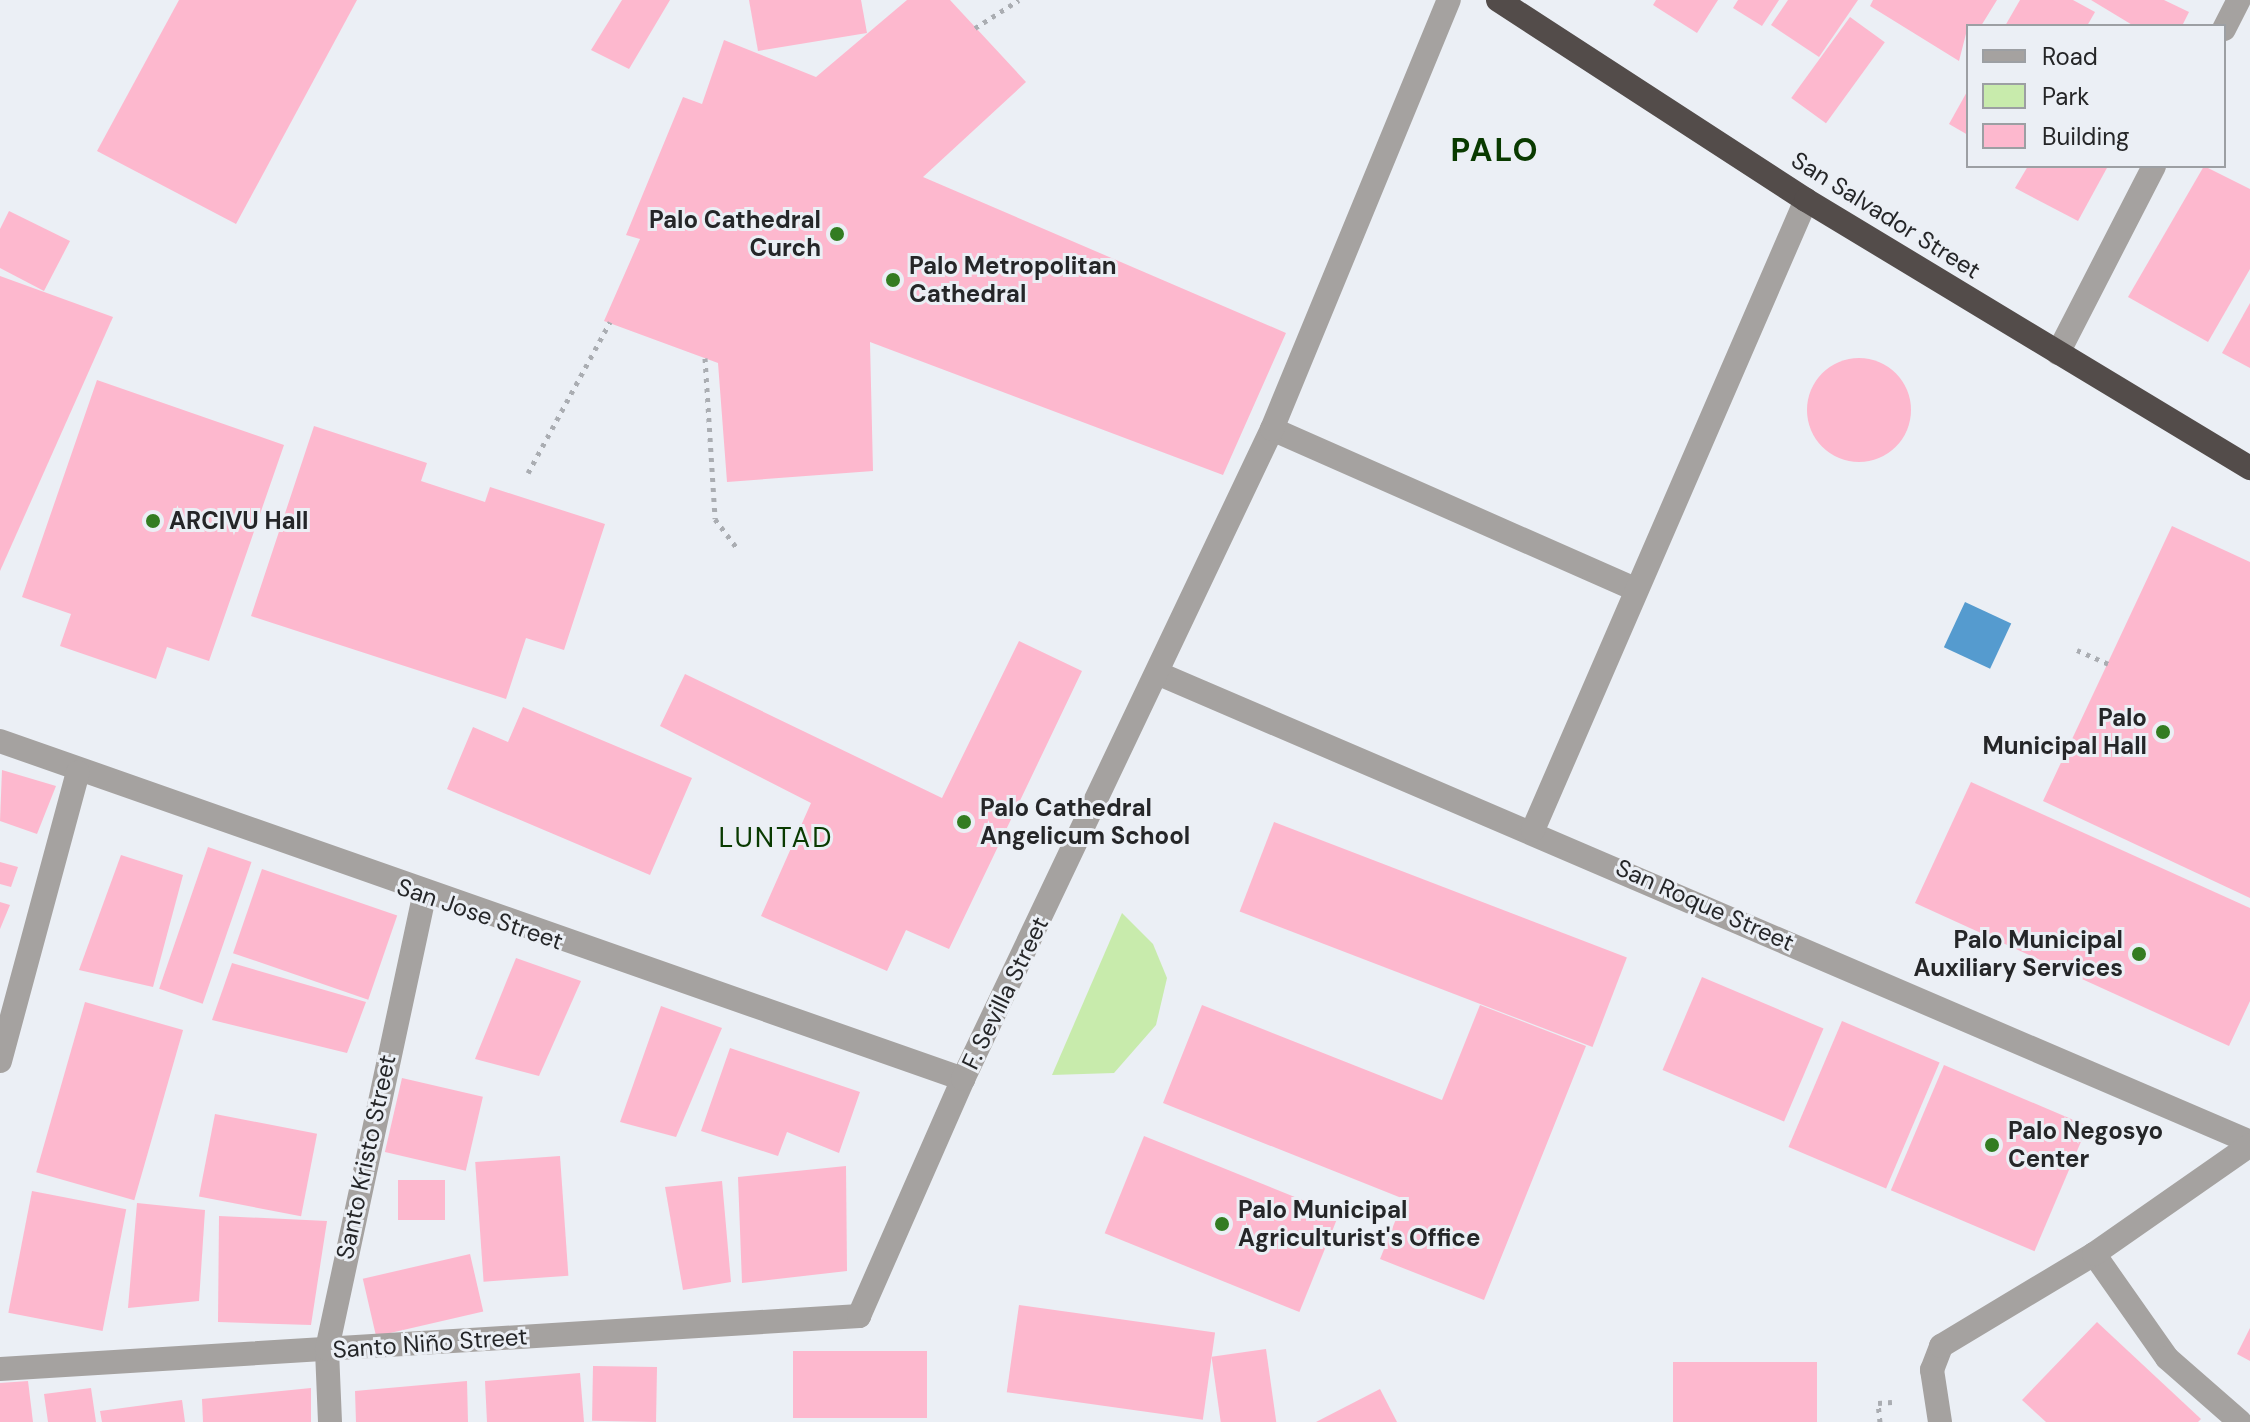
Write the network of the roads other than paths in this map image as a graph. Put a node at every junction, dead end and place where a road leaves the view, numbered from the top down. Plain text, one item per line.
1 (1449, 0) edge
2 (1498, 0) edge
3 (2239, 0) edge
4 (2226, 25) edge
5 (2153, 168) edge
6 (1806, 200) junction
7 (2058, 353) junction
8 (1272, 429) junction
9 (2250, 468) edge
10 (1633, 588) junction
11 (1157, 673) junction
12 (0, 741) edge
13 (78, 772) junction
14 (1533, 830) junction
15 (424, 895) junction
16 (0, 1061) edge
17 (963, 1079) junction
18 (2250, 1144) edge
19 (2094, 1254) junction
20 (859, 1316) joint
21 (327, 1349) junction
22 (0, 1369) edge
23 (330, 1422) edge
24 (1940, 1422) edge
25 (2240, 1422) edge

1 - 8 street, F. Sevilla Street
2 - 6 highway, San Salvador Street
3 - 4 street
5 - 7 street
6 - 7 highway, San Salvador Street
6 - 10 street
7 - 9 highway, San Salvador Street
8 - 10 street
8 - 11 street, F. Sevilla Street
10 - 14 street
11 - 14 street, San Roque Street
11 - 17 street, F. Sevilla Street
12 - 13 street, San Jose Street
13 - 15 street, San Jose Street
13 - 16 street
14 - 18 street, San Roque Street
15 - 17 street, San Jose Street
15 - 21 street, Santo Kristo Street
17 - 20 street, F. Sevilla Street
18 - 19 street
19 - 24 street
19 - 25 street
20 - 21 street, Santo Niño Street
21 - 22 street, Santo Niño Street
21 - 23 street, Santo Kristo Street

